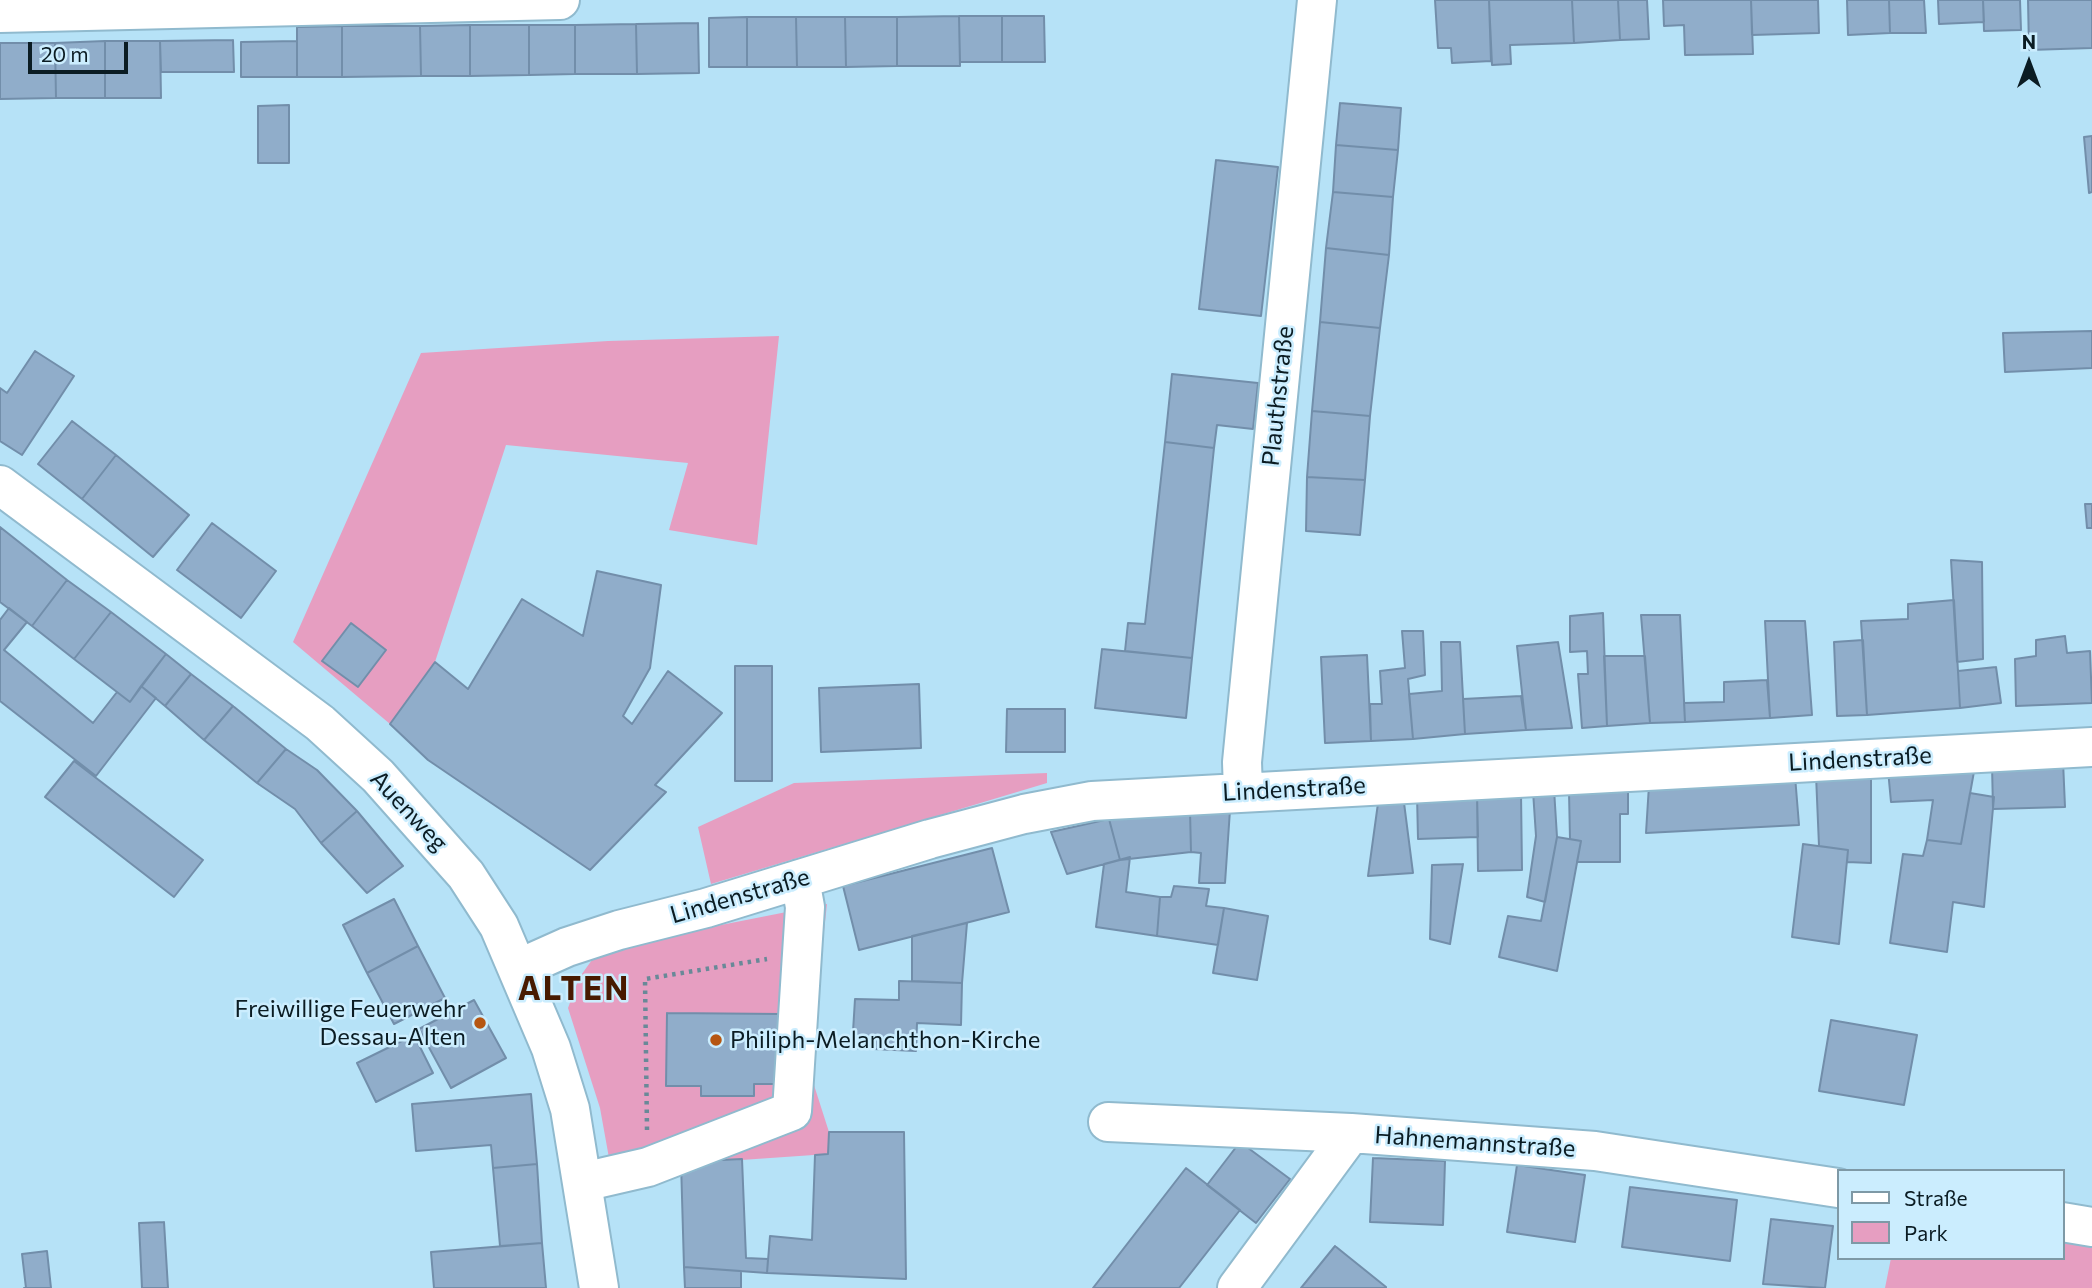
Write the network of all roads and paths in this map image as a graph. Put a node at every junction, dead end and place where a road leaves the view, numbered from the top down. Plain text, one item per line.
1 (560, 0) edge
2 (1317, 0) edge
3 (0, 13) edge
4 (0, 485) edge
5 (2092, 747) edge
6 (1243, 792) junction
7 (800, 879) junction
8 (802, 953) junction
9 (520, 968) junction
10 (1108, 1122) dead end
11 (1351, 1133) junction
12 (648, 1167) junction
13 (583, 1182) junction
14 (1836, 1188) edge
15 (2064, 1222) edge
16 (2092, 1227) edge
17 (599, 1288) edge
18 (1237, 1288) edge

1 - 3 street
2 - 6 street, Plauthstraße
4 - 9 street, Auenweg
5 - 6 street, Lindenstraße
6 - 7 street, Lindenstraße
7 - 8 street
7 - 9 street, Lindenstraße
8 - 12 street
8 - 12 path
9 - 13 street, Auenweg
10 - 11 street, Hahnemannstraße
11 - 14 street, Hahnemannstraße
11 - 18 street
12 - 13 street
13 - 17 street, Auenweg
15 - 16 street

